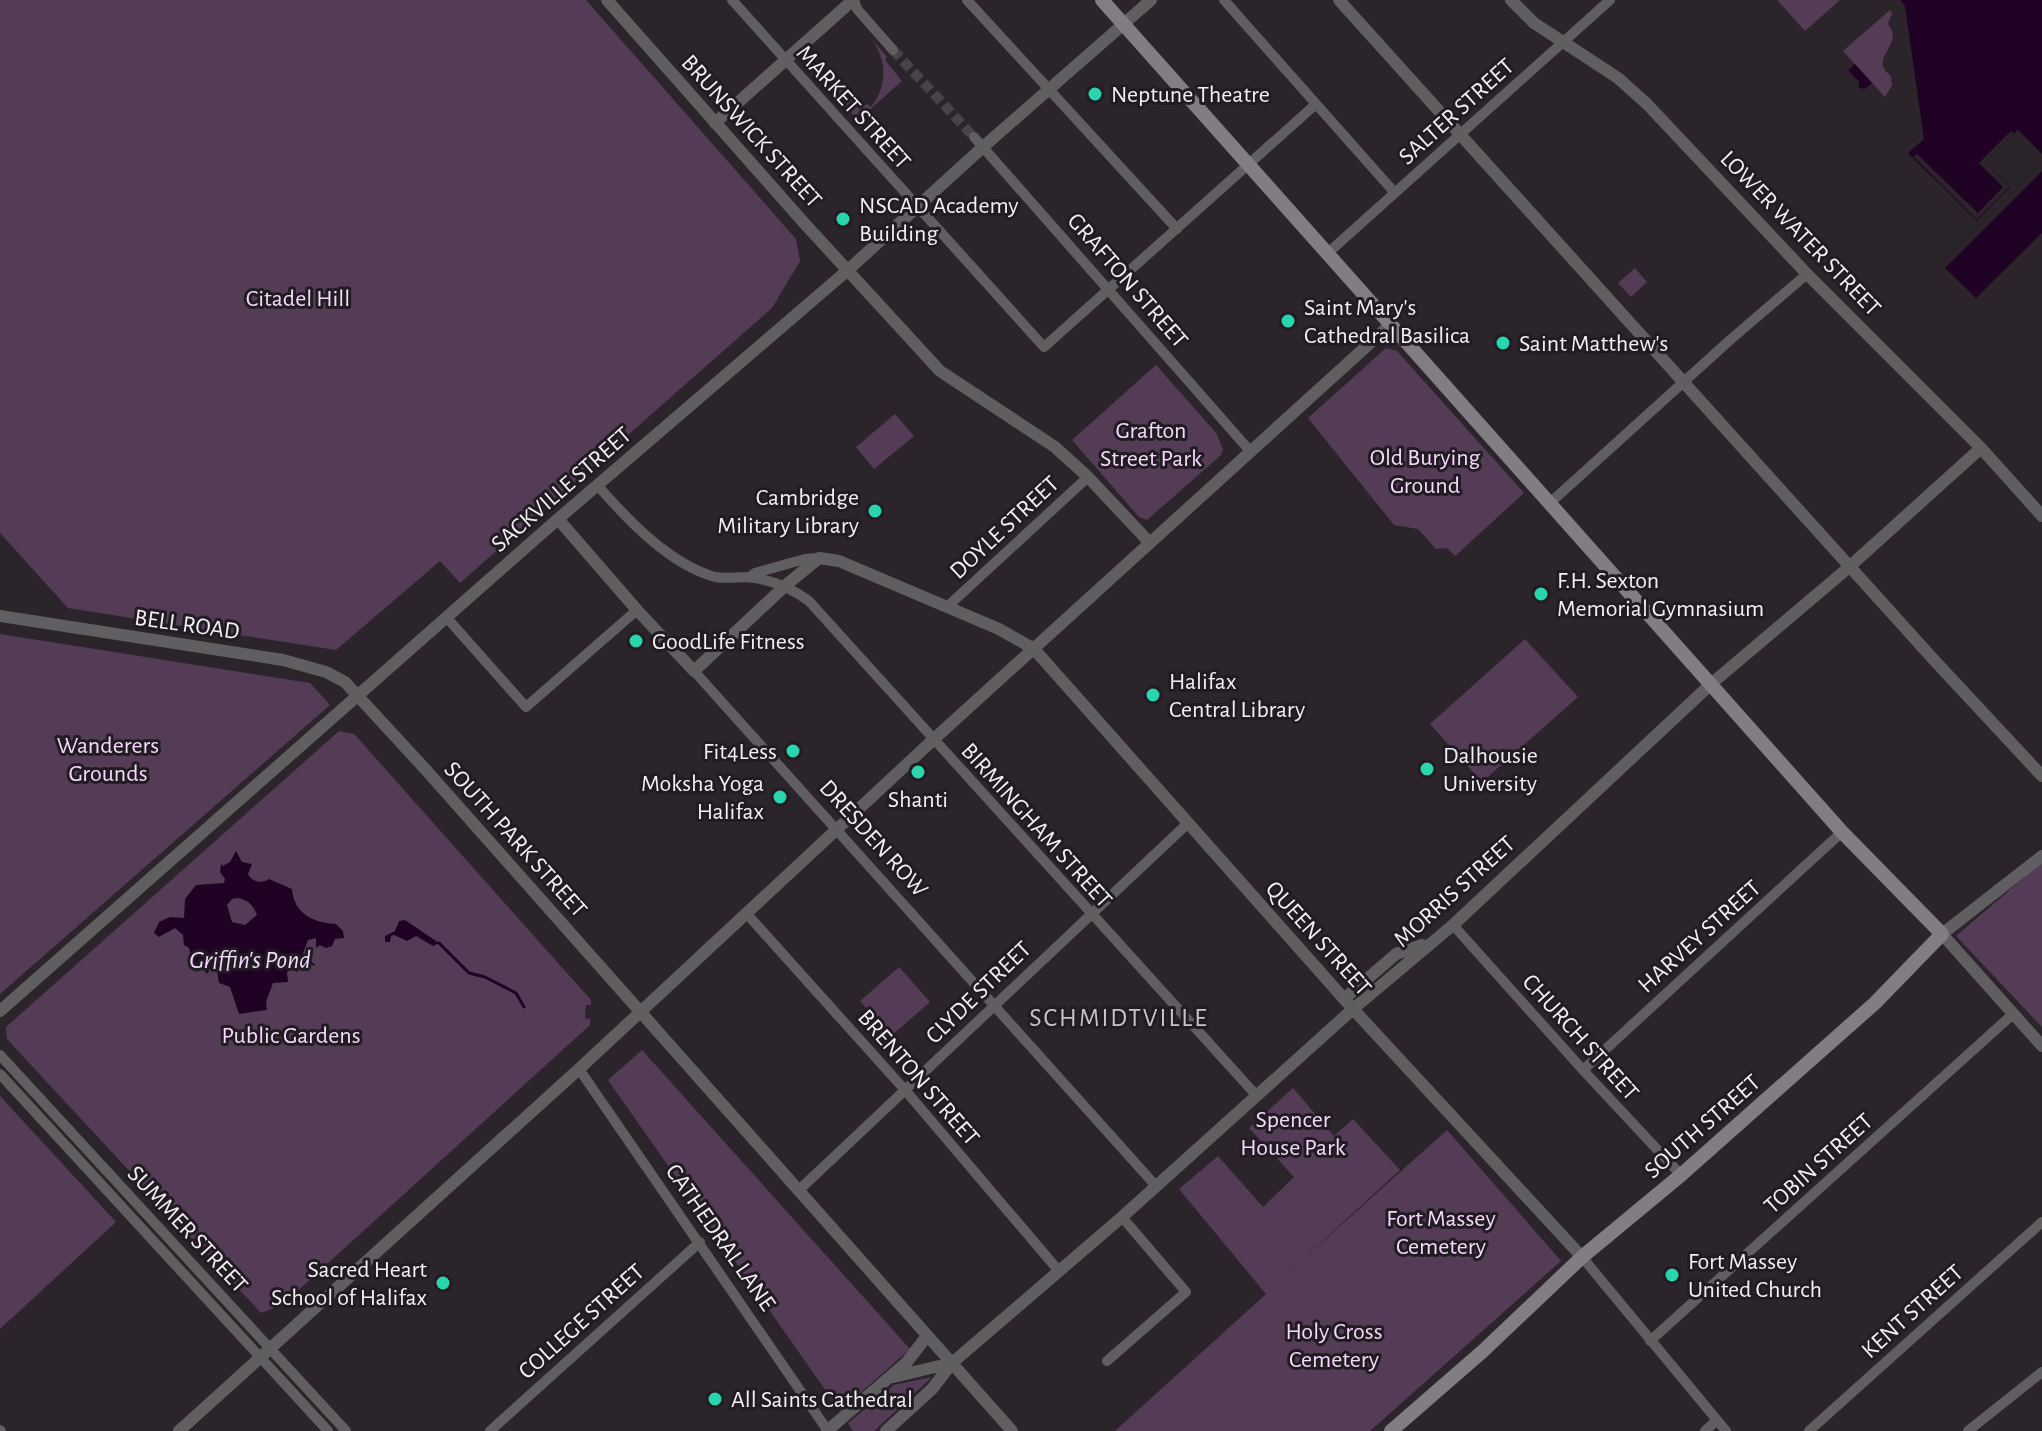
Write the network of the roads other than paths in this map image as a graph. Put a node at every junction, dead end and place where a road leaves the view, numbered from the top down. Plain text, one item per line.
1 (607, 0) edge
2 (732, 0) edge
3 (854, 0) edge
4 (967, 0) edge
5 (1102, 0) edge
6 (1151, 0) edge
7 (1224, 0) edge
8 (1339, 0) edge
9 (1511, 0) edge
10 (1610, 0) edge
11 (1123, 24) junction
12 (1563, 42) junction
13 (893, 50) tunnel mouth
14 (785, 60) junction
15 (1048, 90) junction
16 (1316, 104) junction
17 (715, 123) junction
18 (1462, 133) junction
19 (979, 142) junction
20 (1251, 165) junction
21 (1395, 193) junction
22 (917, 207) junction
23 (1177, 229) junction
24 (1329, 252) junction
25 (848, 270) junction
26 (1807, 274) junction
27 (1109, 290) junction
28 (1391, 324) junction
29 (1685, 381) junction
30 (1981, 448) junction
31 (1250, 451) junction
32 (1088, 477) junction
33 (598, 486) junction
34 (1551, 502) junction
35 (2042, 516) edge
36 (558, 519) junction
37 (1150, 543) junction
38 (819, 558) junction
39 (1850, 566) junction
40 (750, 577) junction
41 (786, 585) junction
42 (948, 606) junction
43 (637, 610) junction
44 (0, 616) edge
45 (447, 618) junction
46 (1034, 649) junction
47 (694, 671) junction
48 (1711, 684) junction
49 (358, 696) junction
50 (934, 739) junction
51 (2040, 771) edge
52 (1187, 824) junction
53 (837, 829) junction
54 (1842, 832) junction
55 (2042, 856) edge
56 (746, 913) junction
57 (1090, 914) junction
58 (1453, 925) junction
59 (1942, 934) junction
60 (1433, 941) junction
61 (1344, 999) junction
62 (993, 1005) junction
63 (1353, 1009) junction
64 (0, 1011) edge
65 (639, 1012) junction
66 (2013, 1014) junction
67 (2042, 1046) edge
68 (0, 1055) edge
69 (579, 1069) junction
70 (1583, 1070) junction
71 (0, 1074) edge
72 (905, 1090) junction
73 (1256, 1095) junction
74 (1681, 1175) junction
75 (1156, 1186) junction
76 (798, 1191) junction
77 (1122, 1217) junction
78 (2042, 1222) edge
79 (700, 1242) junction
80 (1582, 1257) junction
81 (1058, 1270) junction
82 (927, 1336) junction
83 (1650, 1341) junction
84 (266, 1353) junction
85 (1107, 1361) dead end
86 (952, 1363) junction
87 (2042, 1372) edge
88 (890, 1378) junction
89 (1717, 1420) junction
90 (179, 1431) edge
91 (328, 1431) edge
92 (346, 1431) edge
93 (490, 1431) edge
94 (828, 1431) edge
95 (886, 1431) edge
96 (1012, 1431) edge
97 (1391, 1431) edge
98 (1705, 1431) edge
99 (1726, 1431) edge
100 (1809, 1431) edge
101 (1968, 1431) edge

1 - 17 street, BRUNSWICK STREET
2 - 14 street, MARKET STREET
3 - 13 street
3 - 14 street
4 - 15 street
5 - 11 main road
6 - 11 street, SACKVILLE STREET
7 - 16 street
8 - 18 street
9 - 12 street, LOWER WATER STREET
10 - 12 street, SALTER STREET
11 - 15 street, SACKVILLE STREET
11 - 20 main road
12 - 18 street, SALTER STREET
12 - 26 street, LOWER WATER STREET
14 - 17 street
14 - 22 street, MARKET STREET
15 - 19 street, SACKVILLE STREET
15 - 23 street
16 - 20 street
16 - 21 street
17 - 25 street, BRUNSWICK STREET
18 - 21 street, SALTER STREET
18 - 29 street
19 - 22 street, SACKVILLE STREET
19 - 27 street, GRAFTON STREET
20 - 23 street
20 - 24 main road
21 - 24 street, SALTER STREET
22 - 25 street, SACKVILLE STREET
22 - 27 street, MARKET STREET
23 - 27 street
24 - 28 main road
25 - 32 street, BRUNSWICK STREET
25 - 33 street, SACKVILLE STREET
26 - 29 street
26 - 30 street, LOWER WATER STREET
27 - 31 street, GRAFTON STREET
28 - 31 street
28 - 34 main road
29 - 34 street
29 - 39 street
30 - 35 street, LOWER WATER STREET
30 - 39 street, MORRIS STREET
31 - 37 street
32 - 37 street, BRUNSWICK STREET
32 - 42 street, DOYLE STREET
33 - 36 street, SACKVILLE STREET
33 - 40 street, QUEEN STREET
34 - 48 main road
36 - 43 street, DRESDEN ROW
36 - 45 street, SACKVILLE STREET
37 - 46 street
38 - 40 street, QUEEN STREET
38 - 41 street
38 - 42 street, QUEEN STREET
39 - 48 street, MORRIS STREET
39 - 51 street
40 - 41 street, QUEEN STREET
41 - 47 street
41 - 50 street, BIRMINGHAM STREET
42 - 46 street, QUEEN STREET
43 - 45 street
43 - 47 street, DRESDEN ROW
44 - 49 street, BELL ROAD
45 - 49 street, SACKVILLE STREET
46 - 50 street
46 - 52 street, QUEEN STREET
47 - 53 street, DRESDEN ROW
48 - 54 main road
48 - 58 street, MORRIS STREET
49 - 64 street, SACKVILLE STREET
49 - 65 street, SOUTH PARK STREET
50 - 53 street
50 - 57 street, BIRMINGHAM STREET
52 - 57 street, CLYDE STREET
52 - 61 street, QUEEN STREET
53 - 56 street
53 - 62 street, DRESDEN ROW
54 - 59 main road
54 - 70 street, HARVEY STREET
55 - 59 street, SOUTH STREET
56 - 65 street
56 - 72 street, BRENTON STREET
57 - 62 street, CLYDE STREET
57 - 73 street, BIRMINGHAM STREET
58 - 60 street, MORRIS STREET
58 - 70 street, CHURCH STREET
59 - 66 street
59 - 74 main road, SOUTH STREET
60 - 61 street
60 - 63 street, MORRIS STREET
61 - 63 street, QUEEN STREET
62 - 72 street, CLYDE STREET
62 - 75 street, DRESDEN ROW
63 - 73 street, MORRIS STREET
63 - 80 street, QUEEN STREET
65 - 69 street
65 - 76 street, SOUTH PARK STREET
66 - 67 street
66 - 83 street, TOBIN STREET
68 - 84 street, SUMMER STREET
69 - 79 street, CATHEDRAL LANE
69 - 84 street
70 - 74 street, CHURCH STREET
71 - 84 street, SUMMER STREET
72 - 76 street, CLYDE STREET
72 - 81 street, BRENTON STREET
73 - 75 street, MORRIS STREET
74 - 80 main road, SOUTH STREET
75 - 77 street, MORRIS STREET
76 - 82 street, SOUTH PARK STREET
77 - 81 street, MORRIS STREET
77 - 85 street
78 - 100 street, KENT STREET
79 - 93 street, COLLEGE STREET
79 - 94 street, CATHEDRAL LANE
80 - 83 street, QUEEN STREET
80 - 97 main road, SOUTH STREET
81 - 86 street, MORRIS STREET
82 - 86 street, SOUTH PARK STREET
82 - 88 street
83 - 89 street, QUEEN STREET
84 - 90 street
84 - 91 street, SUMMER STREET
84 - 92 street, SUMMER STREET
86 - 88 street
86 - 95 street, MORRIS STREET
86 - 96 street, SOUTH PARK STREET
87 - 101 street
88 - 94 street
89 - 98 street
89 - 99 street, QUEEN STREET

